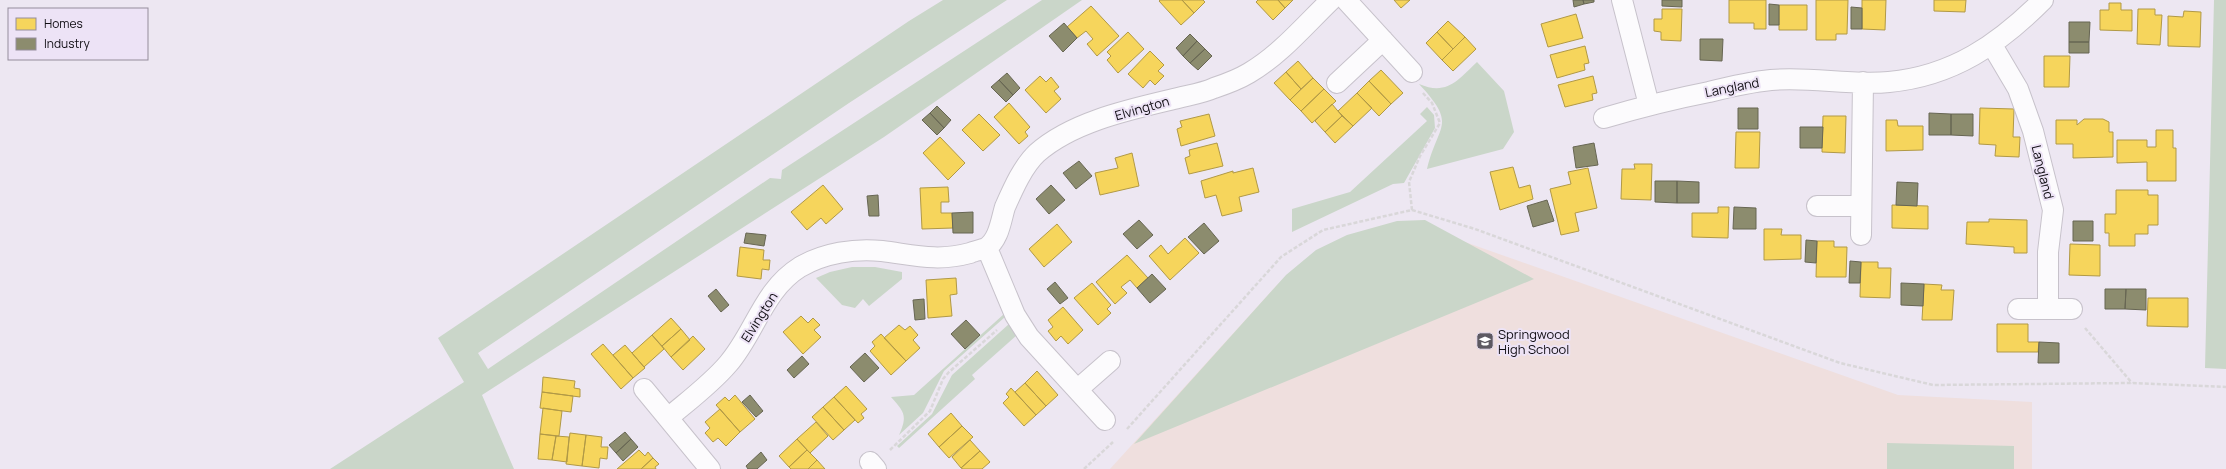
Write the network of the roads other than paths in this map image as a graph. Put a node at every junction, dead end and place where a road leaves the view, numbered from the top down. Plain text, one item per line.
1 (1331, 0) edge
2 (1346, 0) edge
3 (1622, 0) edge
4 (2043, 0) edge
5 (1383, 40) junction
6 (1992, 45) junction
7 (1412, 72) road end
8 (1863, 82) junction
9 (1337, 83) dead end
10 (1649, 105) junction
11 (1604, 118) dead end
12 (1816, 206) dead end
13 (1861, 206) junction
14 (1861, 235) dead end
15 (987, 248) junction
16 (2018, 309) dead end
17 (2048, 309) junction
18 (2072, 309) road end
19 (1110, 361) dead end
20 (644, 389) dead end
21 (1078, 389) junction
22 (668, 418) junction
23 (1105, 420) dead end
24 (710, 469) edge

1 - 15 street, Elvington
2 - 5 street
3 - 10 street
4 - 6 street, Langland
5 - 7 street
5 - 9 street
6 - 8 street, Langland
6 - 17 street, Langland
8 - 10 street, Langland
8 - 13 street
10 - 11 street, Langland
12 - 13 street
13 - 14 street
15 - 21 street
15 - 22 street, Elvington
16 - 17 street
17 - 18 street
19 - 21 street
20 - 22 street
21 - 23 street
22 - 24 street

